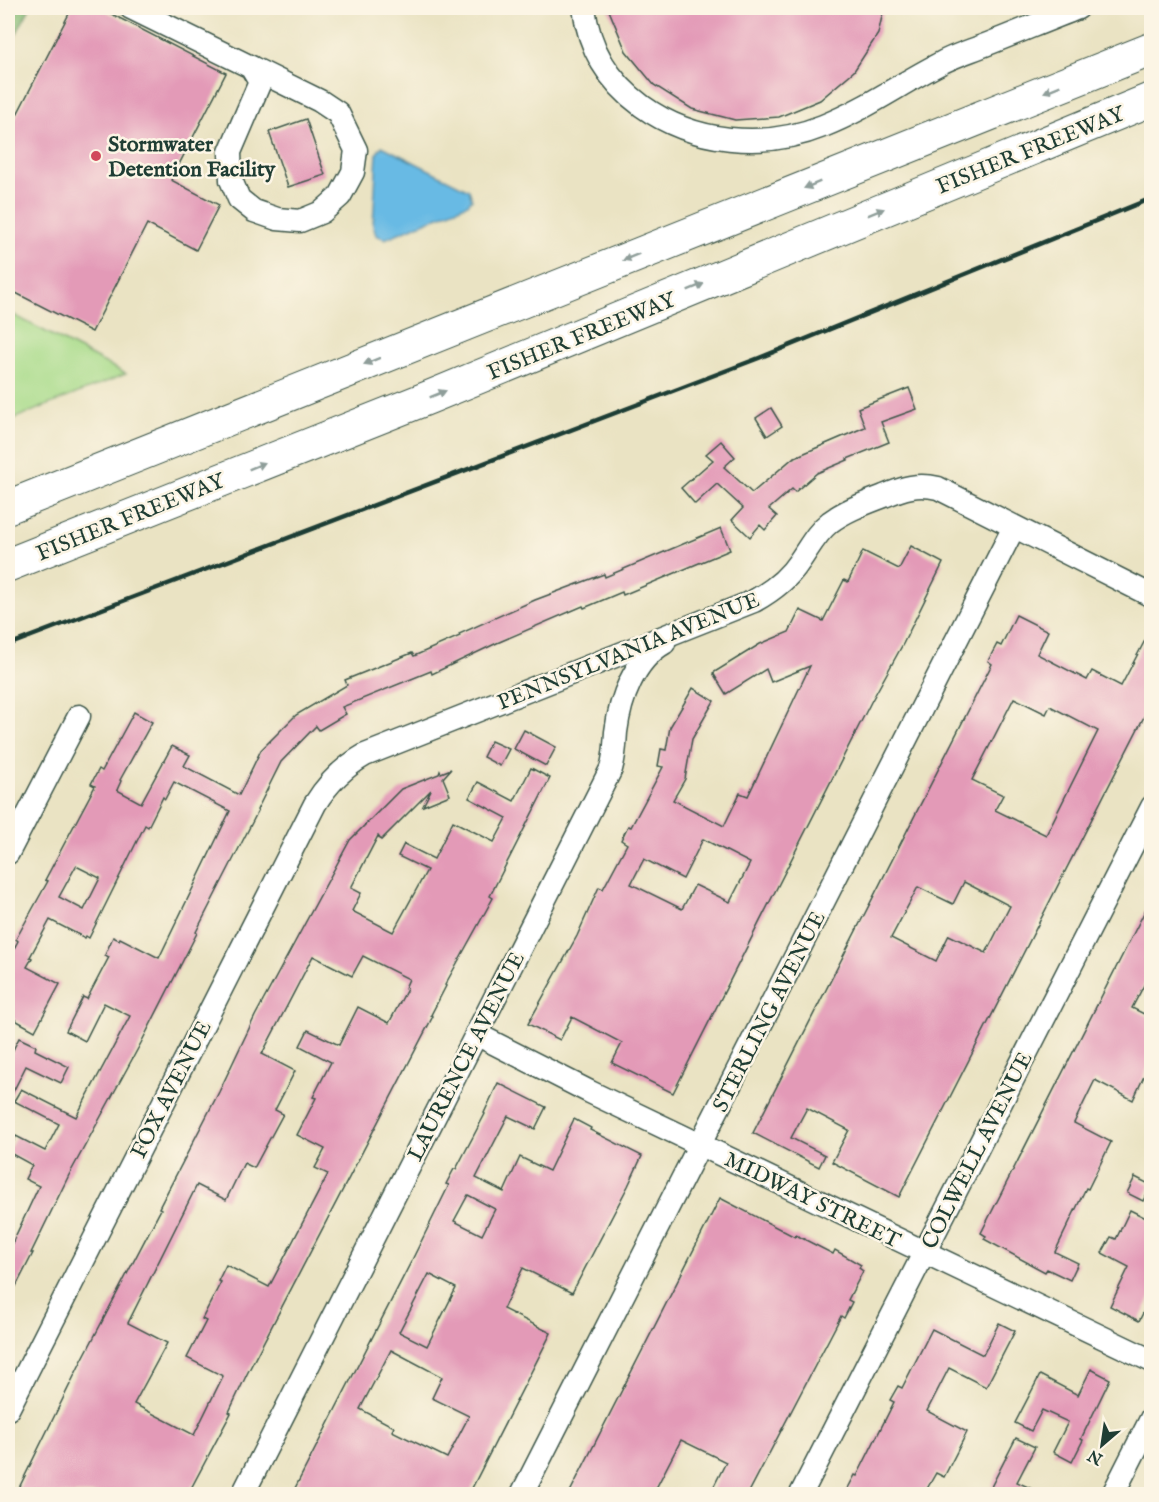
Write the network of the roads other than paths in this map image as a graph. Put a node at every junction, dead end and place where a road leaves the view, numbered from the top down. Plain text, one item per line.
1 (131, 8) edge
2 (584, 8) edge
3 (1078, 8) edge
4 (1152, 49) edge
5 (251, 67) junction
6 (1142, 103) edge
7 (8, 507) edge
8 (1014, 527) junction
9 (8, 565) edge
10 (1152, 596) edge
11 (686, 629) junction
12 (79, 716) dead end
13 (339, 773) joint
14 (1152, 807) edge
15 (8, 853) edge
16 (476, 1034) junction
17 (700, 1144) junction
18 (924, 1252) junction
19 (1152, 1361) edge
20 (8, 1409) edge
21 (1152, 1417) edge
22 (243, 1494) edge
23 (522, 1494) edge
24 (801, 1494) edge
25 (1113, 1494) edge

1 - 5 street
2 - 3 street
4 -> 7 highway
5 - 5 street
9 -> 6 highway, FISHER FREEWAY
8 - 10 street, PENNSYLVANIA AVENUE
8 - 11 street, PENNSYLVANIA AVENUE
8 - 17 street, STERLING AVENUE
11 - 13 street, PENNSYLVANIA AVENUE
11 - 16 street, LAURENCE AVENUE
12 - 15 street
13 - 20 street, FOX AVENUE
14 - 18 street, COLWELL AVENUE
16 - 17 street, MIDWAY STREET
16 - 22 street, LAURENCE AVENUE
17 - 18 street, MIDWAY STREET
17 - 23 street, STERLING AVENUE
18 - 19 street, MIDWAY STREET
18 - 24 street, COLWELL AVENUE
21 - 25 street

